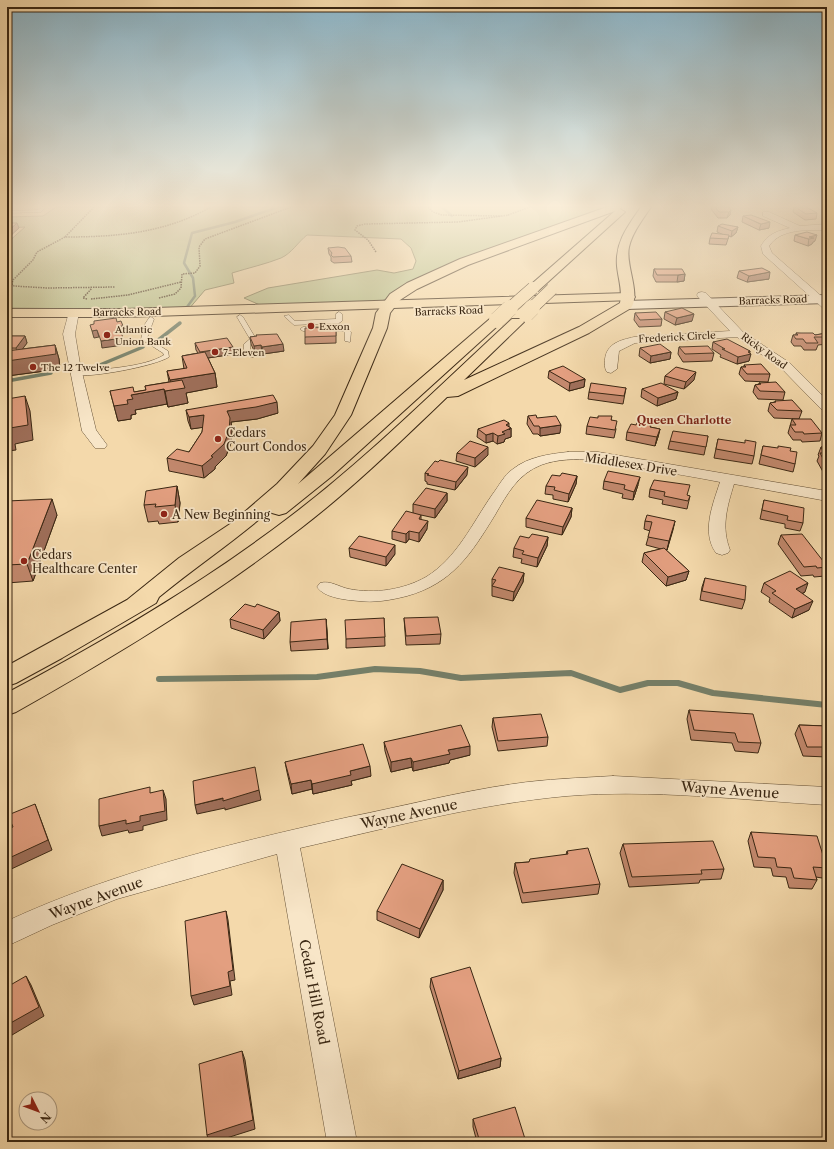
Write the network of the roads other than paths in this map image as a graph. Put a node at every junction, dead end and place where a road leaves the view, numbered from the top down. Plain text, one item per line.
1 (472, 261) edge
2 (570, 261) edge
3 (623, 261) edge
4 (776, 261) edge
5 (564, 279) dead end
6 (822, 297) edge
7 (706, 299) junction
8 (627, 301) junction
9 (526, 304) junction
10 (386, 309) junction
11 (7, 313) edge
12 (204, 314) junction
13 (73, 316) junction
14 (240, 317) junction
15 (339, 318) junction
16 (151, 319) junction
17 (7, 320) edge
18 (293, 321) junction
19 (303, 329) edge
20 (344, 329) junction
21 (739, 334) junction
22 (348, 341) dead end
23 (252, 356) dead end
24 (611, 369) dead end
25 (76, 374) junction
26 (827, 407) edge
27 (100, 445) dead end
28 (384, 446) junction
29 (728, 480) junction
30 (827, 496) edge
31 (722, 550) dead end
32 (326, 588) dead end
33 (135, 605) junction
34 (7, 677) edge
35 (7, 705) edge
36 (827, 796) edge
37 (287, 841) junction
38 (7, 934) edge
39 (342, 1142) edge

1 - 10 main road
2 - 9 main road
3 - 8 main road
4 - 6 street
5 - 9 main road, bridge
6 - 7 main road, Barracks Road
7 - 8 main road, Barracks Road
7 - 21 street, Ricky Road
8 - 9 main road, Barracks Road
8 - 28 main road
9 - 10 main road, Barracks Road
9 - 28 main road
9 - 33 main road, bridge
10 - 12 main road, Barracks Road
10 - 15 main road, Barracks Road
10 - 33 main road
11 - 13 main road, Barracks Road
12 - 13 main road, Barracks Road
12 - 14 main road, Barracks Road
12 - 16 main road, Barracks Road
13 - 16 main road, Barracks Road
13 - 17 main road, Barracks Road
13 - 25 street
14 - 18 main road, Barracks Road
14 - 23 lane
15 - 18 main road, Barracks Road
15 - 18 lane
15 - 20 lane
16 - 25 lane
19 - 20 lane
20 - 22 lane
21 - 24 street, Frederick Circle
21 - 26 street, Ricky Road
25 - 27 street
28 - 35 main road
29 - 30 street, Middlesex Drive
29 - 31 street
29 - 32 street, Middlesex Drive
33 - 34 main road
36 - 37 street, Wayne Avenue
37 - 38 street, Wayne Avenue
37 - 39 street, Cedar Hill Road

